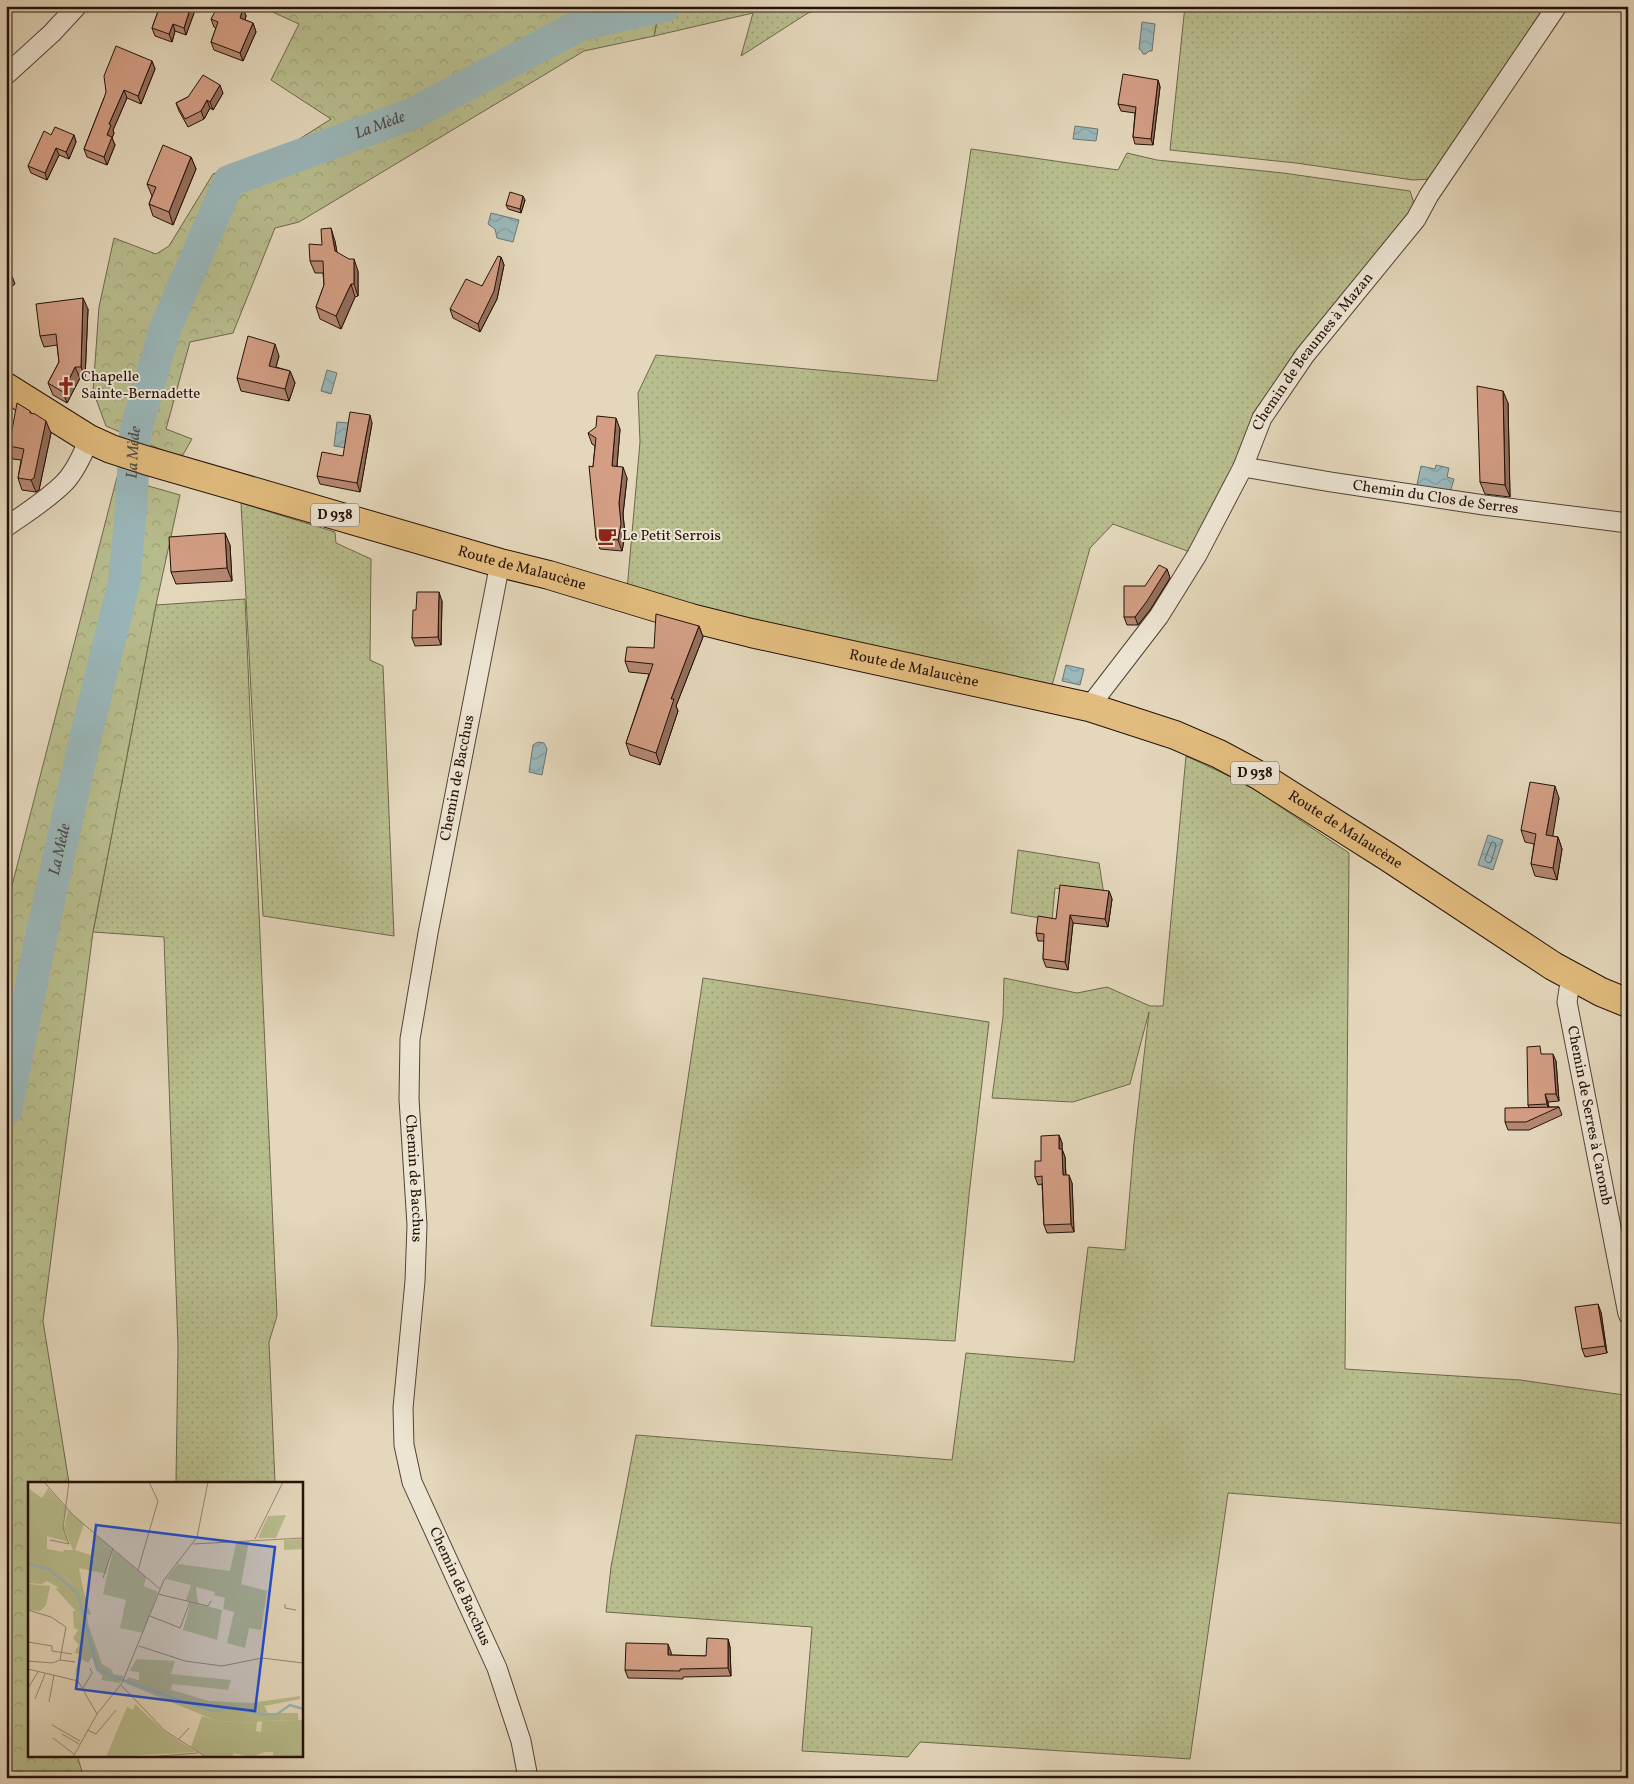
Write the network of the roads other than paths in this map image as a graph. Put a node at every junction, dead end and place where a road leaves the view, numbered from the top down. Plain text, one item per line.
1 (77, 6) edge
2 (1557, 6) edge
3 (6, 75) edge
4 (6, 386) edge
5 (100, 444) junction
6 (1243, 467) junction
7 (1628, 522) edge
8 (6, 526) edge
9 (500, 563) junction
10 (1090, 707) junction
11 (1571, 976) junction
12 (1628, 1003) edge
13 (1628, 1314) edge
14 (528, 1778) edge

1 - 3 street
2 - 6 street, Chemin de Beaumes à Mazan
4 - 5 main road, D 938
5 - 8 street
5 - 9 main road, Route de Malaucène / D 938
6 - 7 street, Chemin du Clos de Serres
6 - 10 street, Chemin de Beaumes à Mazan
9 - 10 main road, Route de Malaucène / D 938
9 - 14 street, Chemin de Bacchus
10 - 11 main road, Route de Malaucène / D 938
11 - 12 main road, Route de Malaucène / D 938
11 - 13 street, Chemin de Serres à Caromb

